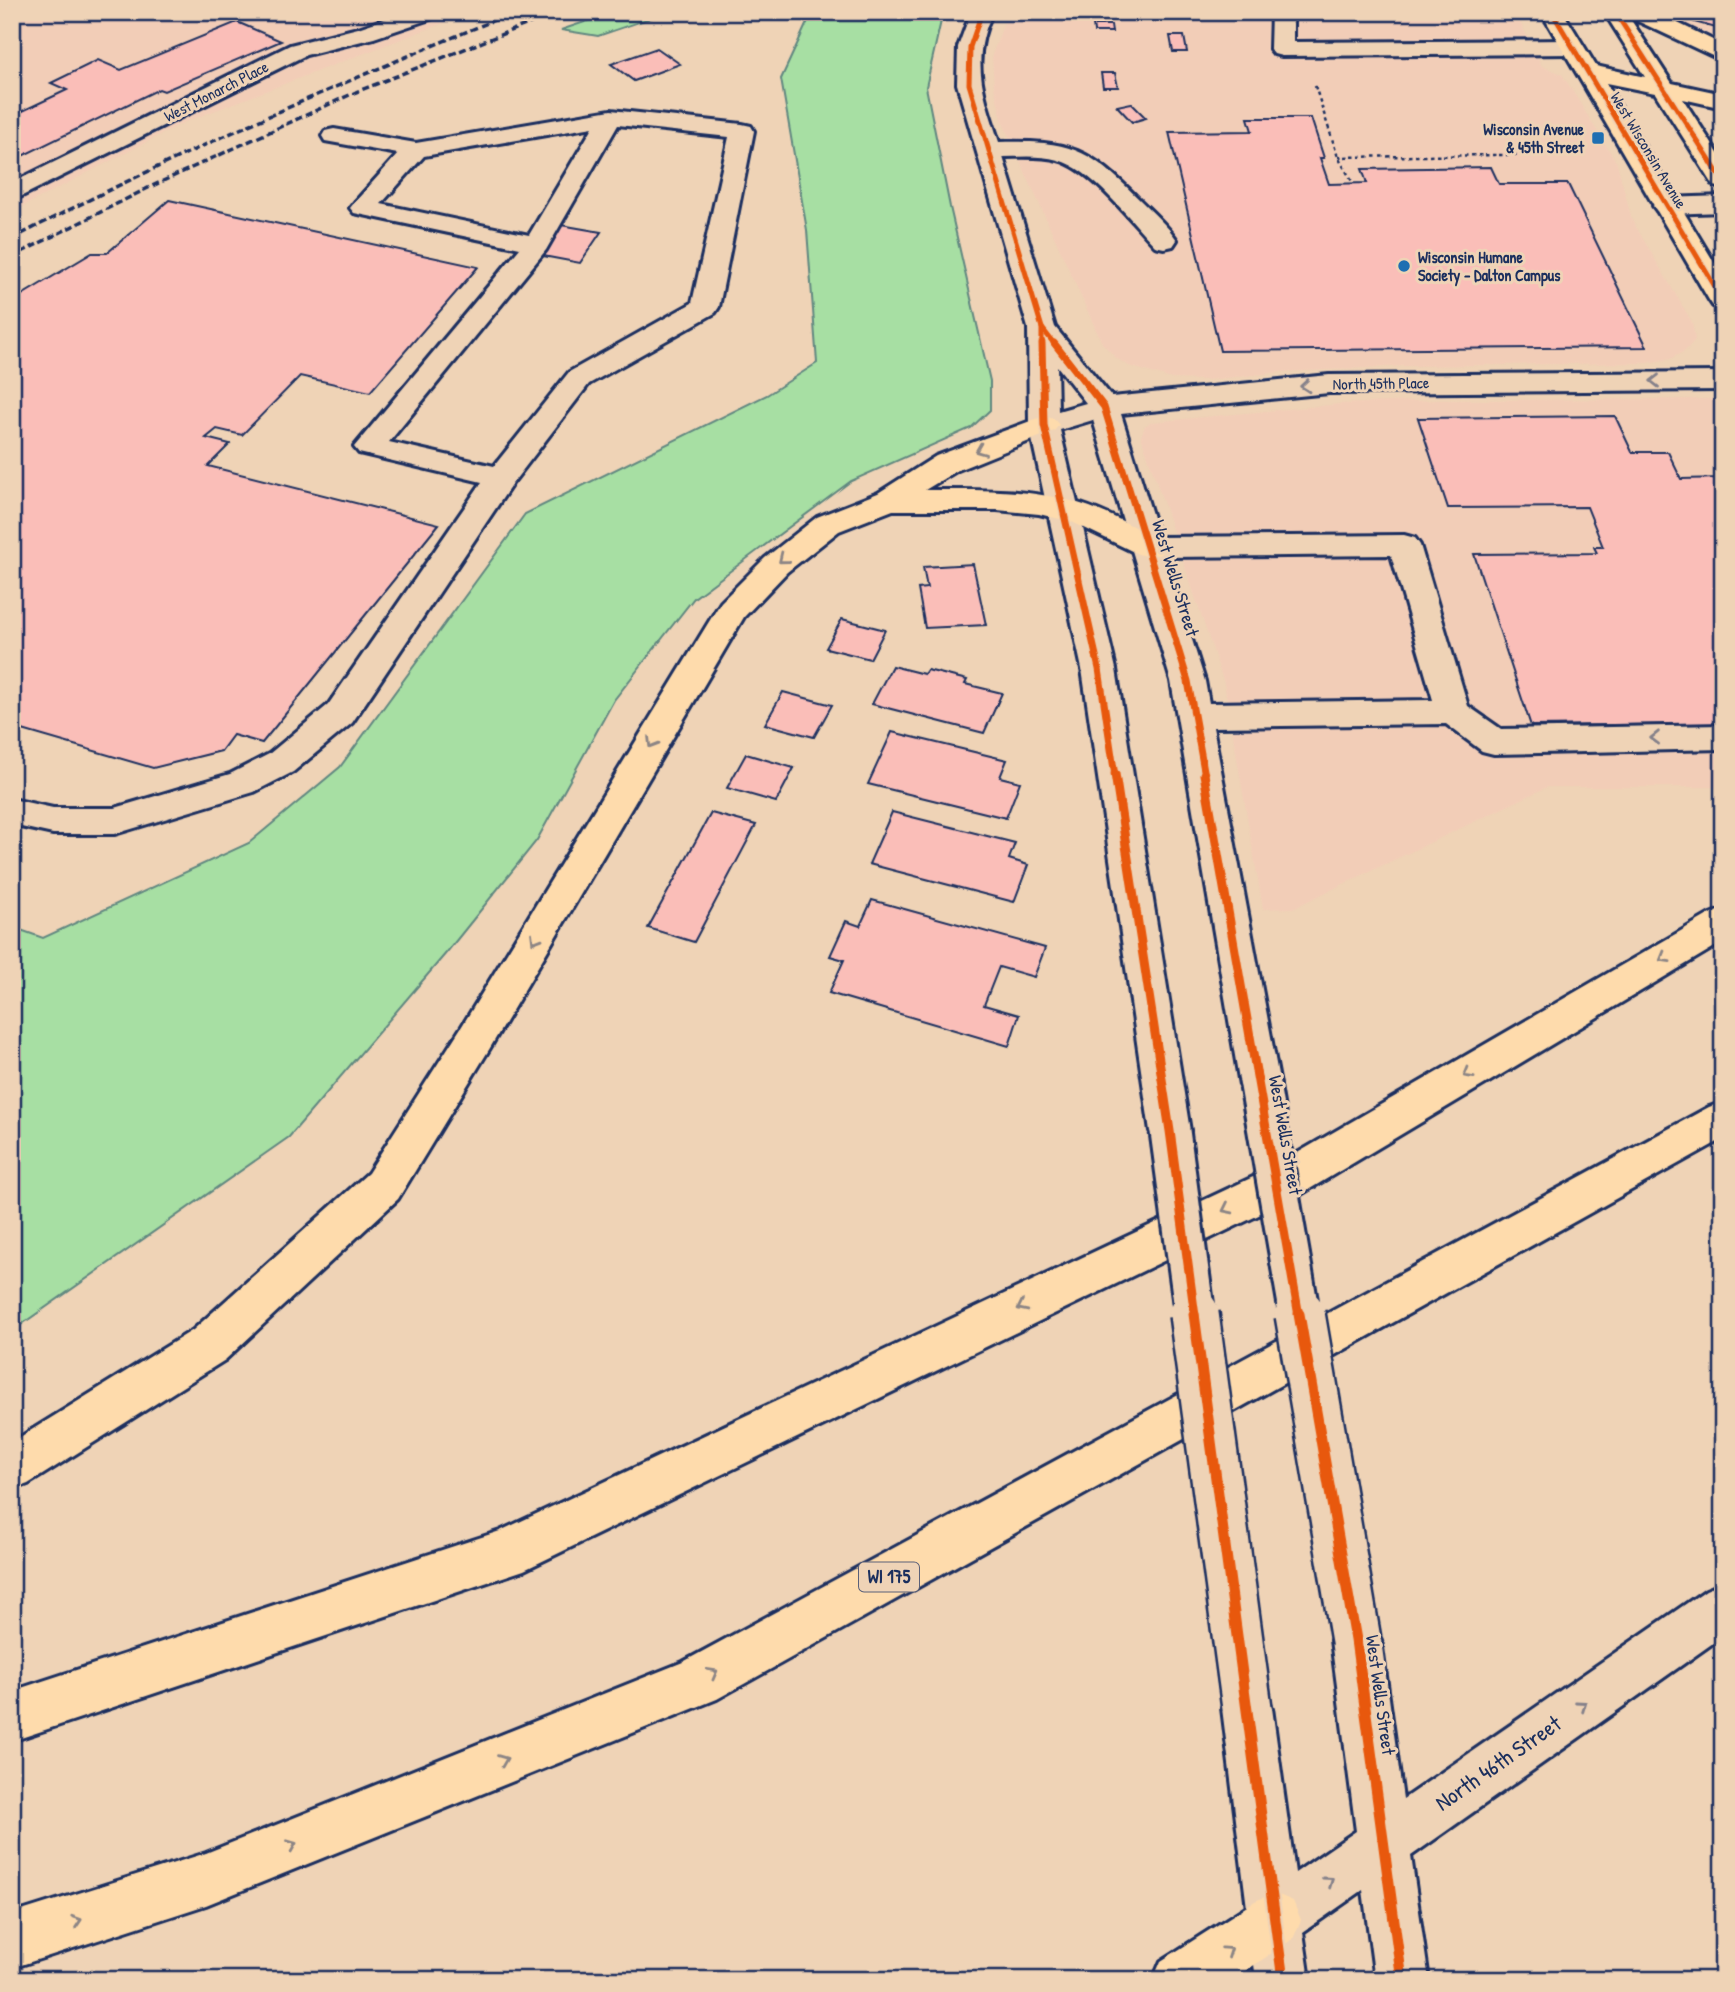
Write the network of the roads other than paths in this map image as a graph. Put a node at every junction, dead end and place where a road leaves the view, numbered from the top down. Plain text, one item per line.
1 (428, 12) edge
2 (982, 12) edge
3 (1282, 12) edge
4 (1552, 12) edge
5 (1615, 12) edge
6 (1637, 12) edge
7 (1572, 47) junction
8 (1723, 54) edge
9 (1585, 71) junction
10 (1661, 88) junction
11 (1723, 101) edge
12 (611, 117) junction
13 (334, 136) dead end
14 (416, 150) junction
15 (988, 150) junction
16 (1723, 181) edge
17 (12, 193) edge
18 (1723, 204) edge
19 (1666, 206) junction
20 (1164, 240) dead end
21 (537, 244) junction
22 (1723, 300) edge
23 (1042, 328) junction
24 (1723, 381) edge
25 (1104, 407) junction
26 (1044, 425) junction
27 (501, 477) junction
28 (888, 500) junction
29 (1061, 509) junction
30 (1149, 547) junction
31 (1453, 712) junction
32 (1195, 715) junction
33 (1723, 737) edge
34 (12, 812) edge
35 (1723, 924) edge
36 (1723, 1119) edge
37 (12, 1468) edge
38 (1723, 1607) edge
39 (12, 1716) edge
40 (1385, 1842) junction
41 (1274, 1920) junction
42 (12, 1941) edge
43 (1180, 1980) edge
44 (1283, 1980) edge
45 (1402, 1980) edge

1 - 17 street, West Monarch Place
2 - 15 street, West Wells Street
3 - 7 street
4 - 7 main road, West Wisconsin Avenue
5 - 10 main road
6 - 8 main road
7 - 9 main road, West Wisconsin Avenue
9 - 10 main road
9 - 19 main road, West Wisconsin Avenue
10 - 11 main road
10 - 16 main road
12 - 14 street
12 - 21 street
12 - 27 street
13 - 14 street
14 - 21 street
15 - 20 street
15 - 23 street, West Wells Street
18 - 19 street
19 - 22 main road, West Wisconsin Avenue
21 - 27 street
23 - 25 street, West Wells Street
23 - 26 street, West Wells Street
24 -> 25 street, North 45th Place
25 - 26 street, North 45th Place
25 - 30 street, West Wells Street
26 -> 28 main road
26 - 29 street, West Wells Street
27 - 34 street
28 - 29 main road
28 -> 37 main road
29 - 30 main road
29 - 41 street, West Wells Street, bridge
30 - 31 street
30 - 32 street, West Wells Street
31 - 32 street
33 -> 31 street
32 - 40 street, West Wells Street, bridge
35 -> 39 main road
42 -> 36 main road, WI 175
40 -> 38 street, North 46th Street
41 -> 40 street, North 46th Street
40 - 45 street, West Wells Street
43 -> 41 main road
41 - 44 street, West Wells Street

